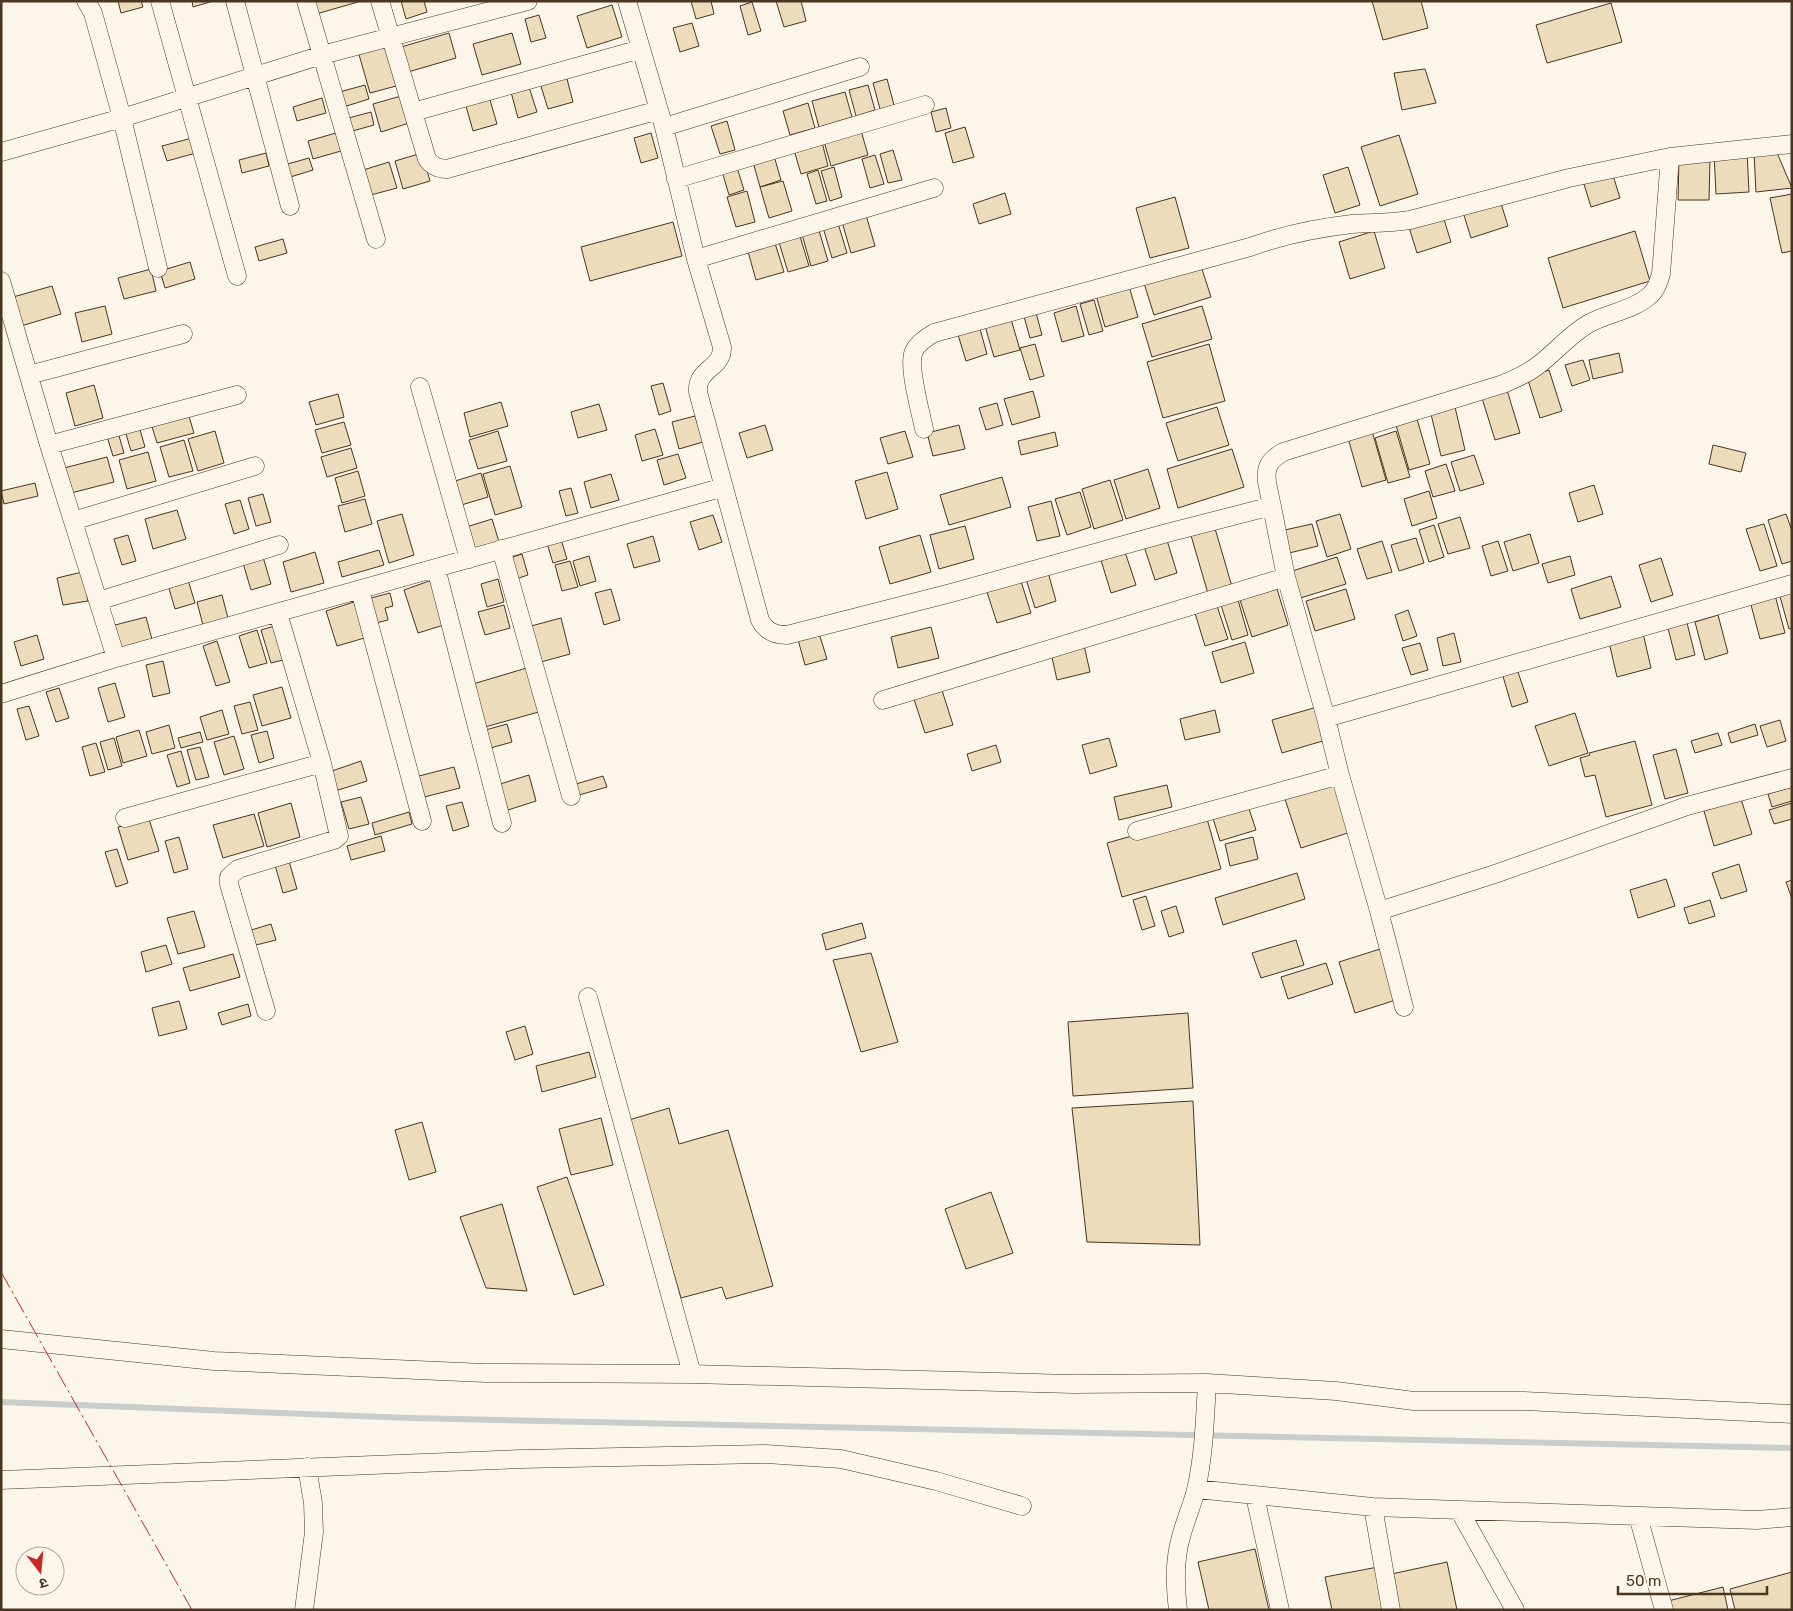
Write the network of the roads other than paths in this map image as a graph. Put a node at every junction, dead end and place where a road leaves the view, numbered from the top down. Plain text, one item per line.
1 (86, 1) edge
2 (160, 1) edge
3 (235, 1) edge
4 (306, 1) edge
5 (380, 1) edge
6 (528, 1) edge
7 (627, 1) edge
8 (390, 36) junction
9 (641, 49) junction
10 (322, 54) junction
11 (860, 67) dead end
12 (256, 76) junction
13 (187, 97) junction
14 (925, 105) dead end
15 (413, 112) junction
16 (122, 118) junction
17 (661, 118) junction
18 (1792, 144) edge
19 (1, 152) edge
20 (1670, 157) junction
21 (676, 179) junction
22 (934, 188) dead end
23 (290, 206) dead end
24 (376, 239) dead end
25 (696, 259) junction
26 (158, 268) dead end
27 (237, 276) dead end
28 (1, 281) edge
29 (183, 334) dead end
30 (29, 375) junction
31 (420, 387) dead end
32 (237, 395) dead end
33 (924, 429) dead end
34 (49, 445) junction
35 (255, 466) dead end
36 (724, 487) junction
37 (1272, 506) junction
38 (73, 521) junction
39 (279, 545) dead end
40 (502, 549) junction
41 (468, 559) junction
42 (436, 568) junction
43 (1286, 578) junction
44 (1792, 584) edge
45 (360, 590) junction
46 (98, 601) junction
47 (278, 613) junction
48 (116, 658) junction
49 (1, 694) edge
50 (883, 700) dead end
51 (1326, 718) junction
52 (322, 763) junction
53 (1340, 775) junction
54 (1792, 778) edge
55 (571, 796) dead end
56 (125, 818) dead end
57 (422, 820) dead end
58 (502, 823) dead end
59 (1137, 830) dead end
60 (1379, 911) junction
61 (588, 997) dead end
62 (1404, 1007) dead end
63 (266, 1011) dead end
64 (1, 1338) edge
65 (692, 1374) junction
66 (1207, 1383) junction
67 (1792, 1414) edge
68 (307, 1467) junction
69 (1, 1480) edge
70 (1196, 1488) junction
71 (1255, 1496) junction
72 (1022, 1506) dead end
73 (1373, 1507) junction
74 (1459, 1510) junction
75 (1638, 1516) junction
76 (1792, 1517) edge
77 (304, 1610) edge
78 (1178, 1610) edge
79 (1280, 1610) edge
80 (1391, 1610) edge
81 (1515, 1610) edge
82 (1664, 1610) edge

1 - 16 street
2 - 13 street
3 - 12 street
4 - 10 street
5 - 8 street
6 - 8 street
7 - 9 street
8 - 10 street
8 - 15 street
9 - 15 street
9 - 17 street
10 - 12 street
10 - 24 street
11 - 17 street
12 - 13 street
12 - 23 street
13 - 16 street
13 - 27 street
14 - 21 street
15 - 17 street
16 - 19 street
16 - 26 street
17 - 21 street
18 - 20 street
20 - 33 street
20 - 37 street
21 - 25 street
22 - 25 street
25 - 36 street
28 - 30 street
29 - 30 street
30 - 34 street
31 - 41 street
32 - 34 street
34 - 38 street
35 - 38 street
36 - 37 street
36 - 40 street
37 - 43 street
38 - 46 street
39 - 46 street
40 - 41 street
40 - 55 street
41 - 42 street
42 - 45 street
42 - 58 street
43 - 50 street
43 - 51 street
44 - 51 street
45 - 47 street
45 - 57 street
46 - 48 street
47 - 48 street
47 - 52 street
48 - 49 street
51 - 53 street
52 - 56 street
52 - 63 street
53 - 59 street
53 - 60 street
54 - 60 street
60 - 62 street
61 - 65 street
64 - 65 street
65 - 66 street
66 - 67 street
66 - 70 street
68 - 69 street
68 - 72 street
68 - 77 street
70 - 71 street
70 - 78 street
71 - 73 street
71 - 79 street
73 - 74 street
73 - 80 street
74 - 75 street
74 - 81 street
75 - 76 street
75 - 82 street

